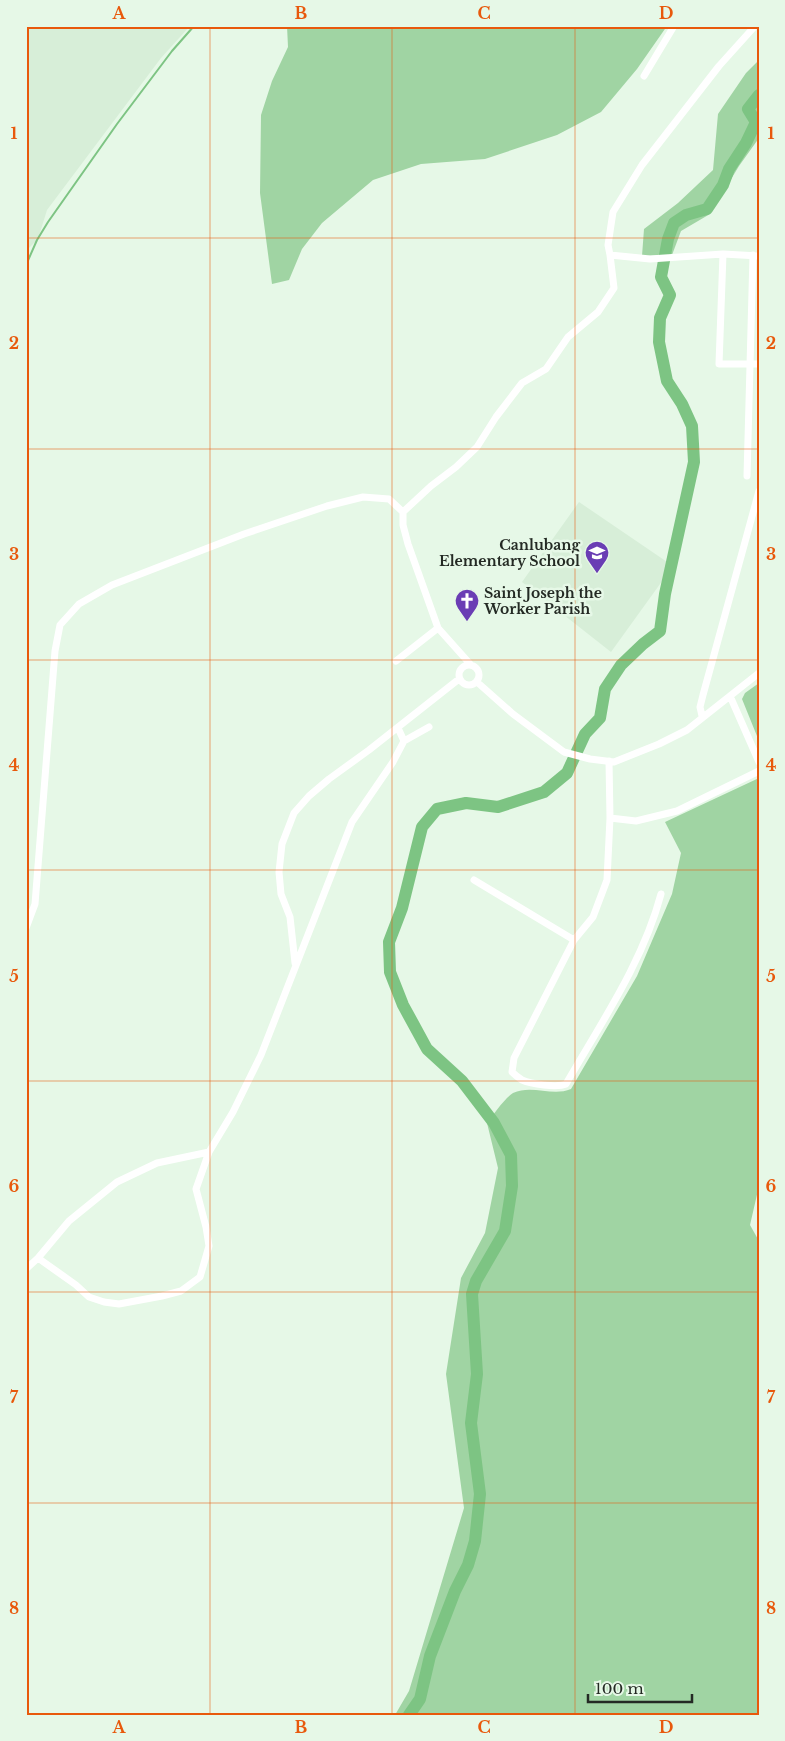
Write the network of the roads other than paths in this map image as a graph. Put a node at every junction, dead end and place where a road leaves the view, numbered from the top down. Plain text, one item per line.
1 (674, 26) edge
2 (755, 26) edge
3 (644, 76) dead end
4 (723, 254) junction
5 (610, 255) junction
6 (756, 256) edge
7 (750, 364) junction
8 (759, 364) edge
9 (747, 476) dead end
10 (759, 491) edge
11 (403, 512) junction
12 (438, 628) junction
13 (396, 661) dead end
14 (472, 665) junction
15 (759, 673) edge
16 (460, 679) junction
17 (477, 682) junction
18 (730, 696) junction
19 (702, 716) junction
20 (428, 727) dead end
21 (398, 728) junction
22 (404, 742) junction
23 (609, 761) junction
24 (759, 762) edge
25 (759, 771) edge
26 (610, 818) junction
27 (474, 880) dead end
28 (661, 894) dead end
29 (26, 928) edge
30 (574, 940) junction
31 (295, 966) junction
32 (209, 1152) junction
33 (38, 1258) junction
34 (26, 1269) edge

1 - 3 street
2 - 5 street
4 - 5 street
4 - 6 street
4 - 7 street
5 - 11 street
6 - 7 street
7 - 8 street
7 - 9 street
10 - 19 street
11 - 12 street
11 - 29 street
12 - 13 street
12 - 14 street
14 - 16 street
14 - 17 street
15 - 18 street
16 - 17 street
16 - 21 street
17 - 23 street
18 - 19 street
18 - 24 street
19 - 23 street
20 - 22 street
21 - 22 street
21 - 31 street
22 - 31 street
23 - 26 street
25 - 26 street
26 - 30 street
27 - 30 street
28 - 30 street
31 - 32 street
32 - 33 street
32 - 33 street
33 - 34 street

